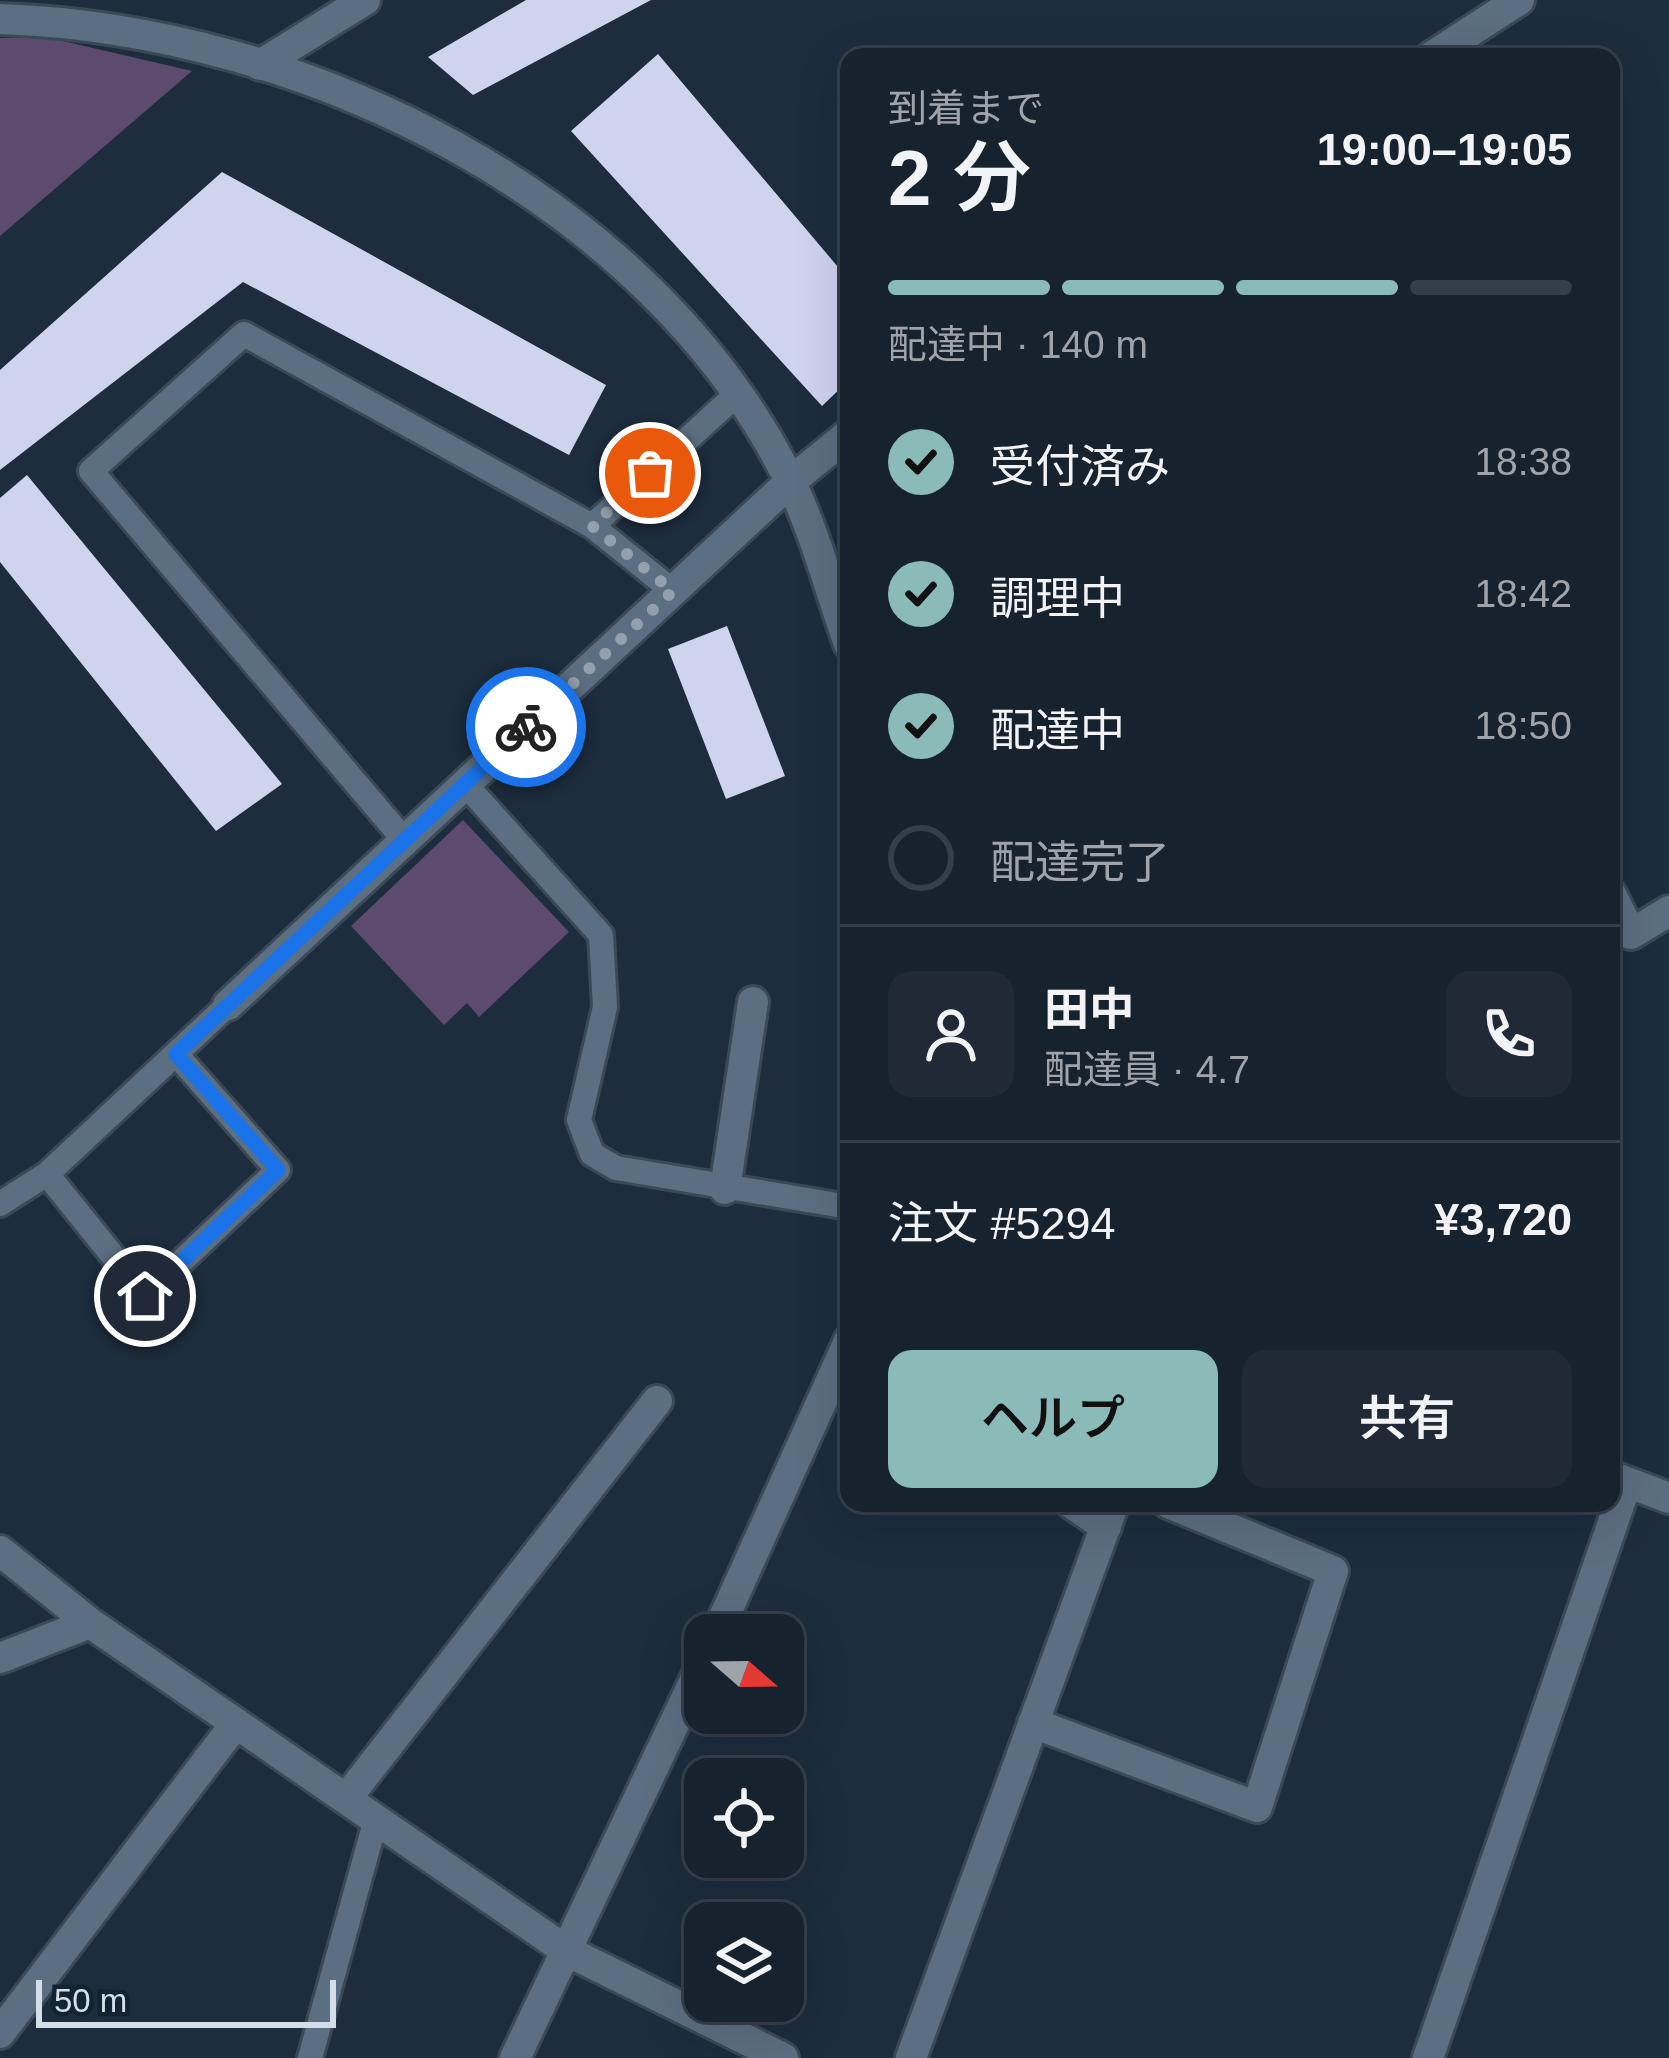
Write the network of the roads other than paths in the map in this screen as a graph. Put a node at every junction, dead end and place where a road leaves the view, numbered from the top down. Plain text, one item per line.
1 (124, 0) edge
2 (365, 0) edge
3 (1519, 0) edge
4 (0, 19) edge
5 (140, 33) junction
6 (1445, 48) edge
7 (260, 65) junction
8 (736, 395) junction
9 (840, 441) edge
10 (790, 482) junction
11 (592, 526) junction
12 (673, 591) junction
13 (840, 619) edge
14 (465, 784) junction
15 (405, 841) junction
16 (1669, 911) edge
17 (1620, 912) edge
18 (754, 1002) dead end
19 (228, 1005) joint
20 (176, 1054) junction
21 (47, 1174) junction
22 (725, 1189) junction
23 (0, 1204) edge
24 (840, 1206) edge
25 (840, 1364) edge
26 (657, 1400) dead end
27 (1620, 1479) edge
28 (1669, 1498) edge
29 (1190, 1512) edge
30 (1608, 1512) edge
31 (1110, 1515) edge
32 (0, 1551) edge
33 (726, 1614) edge
34 (90, 1623) junction
35 (0, 1658) edge
36 (684, 1704) edge
37 (236, 1723) junction
38 (1034, 1724) junction
39 (346, 1799) junction
40 (376, 1820) junction
41 (567, 1952) junction
42 (0, 2033) edge
43 (310, 2058) edge
44 (514, 2058) edge
45 (783, 2058) edge
46 (911, 2058) edge
47 (1428, 2058) edge

1 - 5 street
2 - 7 street
3 - 6 street
4 - 5 street
5 - 7 street
7 - 8 street
8 - 10 street
8 - 11 lane
9 - 10 street
10 - 12 street
10 - 13 street
11 - 12 lane
11 - 15 lane
12 - 14 street
14 - 15 street
14 - 22 lane
15 - 19 street
16 - 17 street
18 - 22 street
19 - 20 lane
20 - 21 lane
20 - 21 lane
21 - 23 lane
22 - 24 lane
25 - 33 street
26 - 39 street
27 - 28 street
29 - 38 street
30 - 47 street
31 - 38 street
32 - 34 street
34 - 35 street
34 - 37 street
36 - 41 street
37 - 39 street
37 - 42 street
38 - 46 street
39 - 40 street
40 - 41 street
40 - 43 lane
41 - 44 street
41 - 45 street

